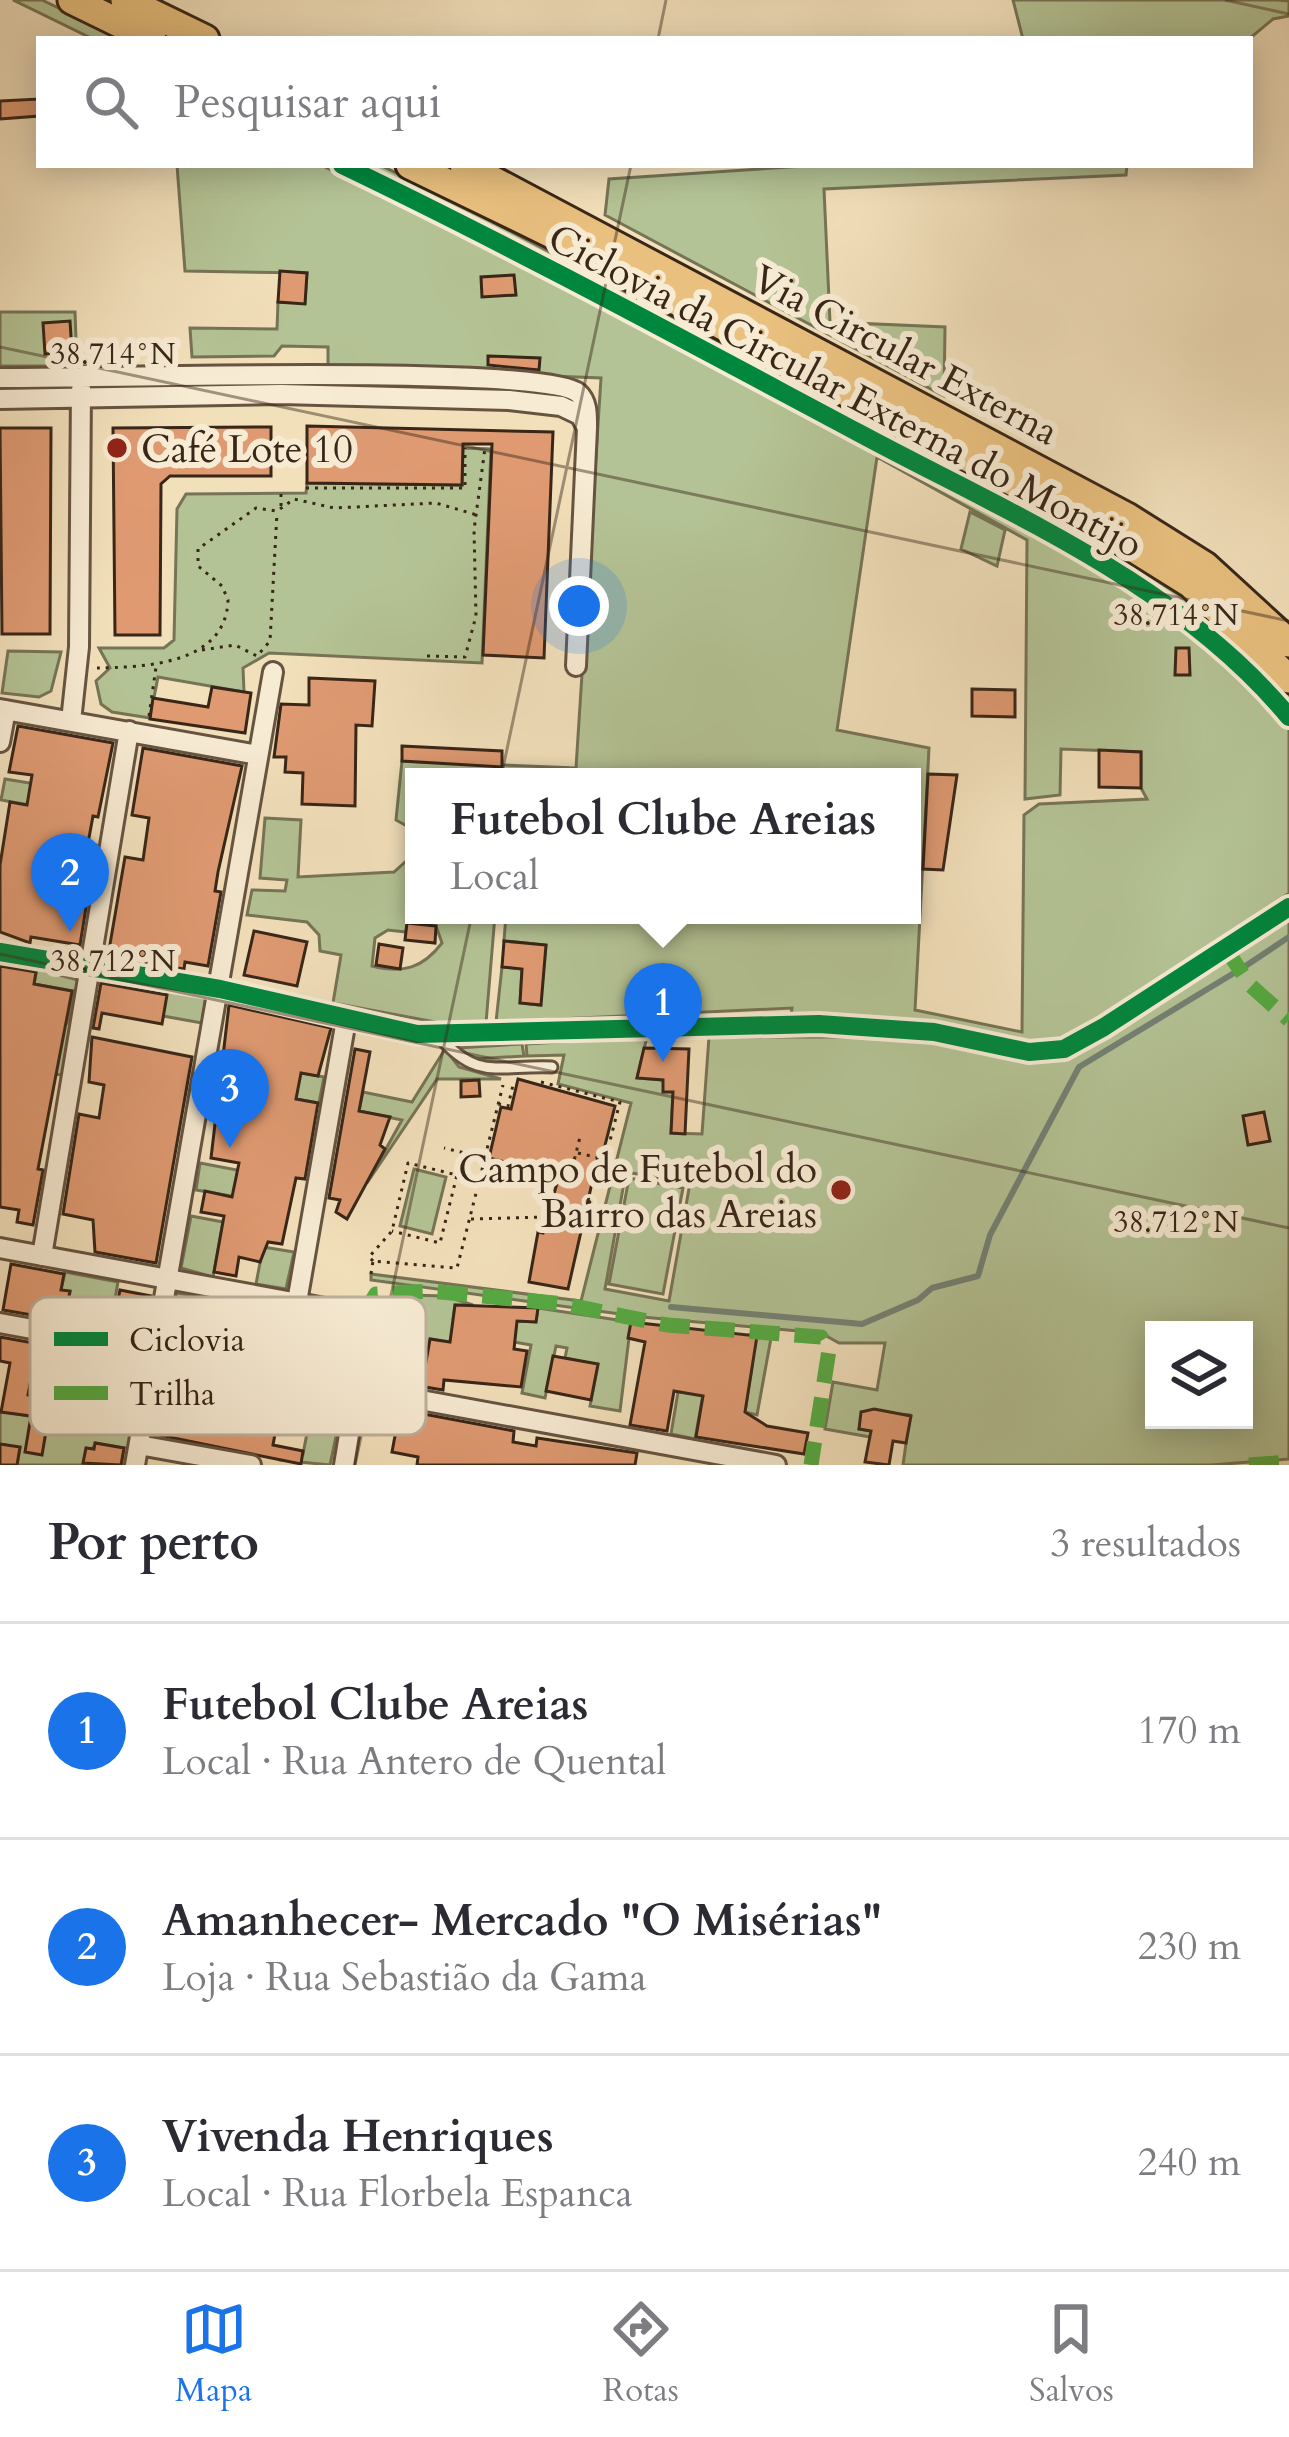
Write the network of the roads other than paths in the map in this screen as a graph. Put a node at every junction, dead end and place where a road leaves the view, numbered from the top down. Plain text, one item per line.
1 (72, 0) edge
2 (125, 0) edge
3 (146, 36) edge
4 (199, 36) edge
5 (416, 168) edge
6 (470, 168) edge
7 (0, 378) edge
8 (81, 388) junction
9 (0, 399) edge
10 (1289, 644) edge
11 (576, 666) dead end
12 (273, 672) dead end
13 (1289, 679) edge
14 (3, 710) edge
15 (71, 721) junction
16 (129, 731) junction
17 (0, 742) edge
18 (258, 754) junction
19 (1289, 907) edge
20 (0, 952) edge
21 (89, 966) junction
22 (220, 989) junction
23 (346, 1020) junction
24 (438, 1035) junction
25 (552, 1067) dead end
26 (0, 1248) edge
27 (42, 1256) junction
28 (169, 1280) junction
29 (166, 1297) edge
30 (267, 1297) edge
31 (297, 1297) edge
32 (0, 1323) edge
33 (30, 1329) edge
34 (426, 1401) edge
35 (141, 1435) edge
36 (349, 1435) edge
37 (139, 1444) junction
38 (135, 1465) edge
39 (251, 1465) edge
40 (344, 1465) edge
41 (776, 1465) edge

1 - 3 main road
2 - 4 main road
5 - 13 main road, Via Circular Externa
6 - 10 main road, Via Circular Externa
7 - 8 street
8 - 9 street
8 - 11 street
8 - 15 street
12 - 18 street
14 - 15 street
14 - 17 street
15 - 16 street
16 - 18 street
16 - 21 street
18 - 22 street
19 - 24 street
20 - 21 street
21 - 22 street
21 - 27 street
22 - 23 street
22 - 28 street
23 - 24 street
23 - 31 street
24 - 25 lane
26 - 27 street
27 - 28 street
28 - 29 street
28 - 30 street
32 - 33 street
34 - 41 street
35 - 37 street
36 - 40 street
37 - 38 street
37 - 39 street

